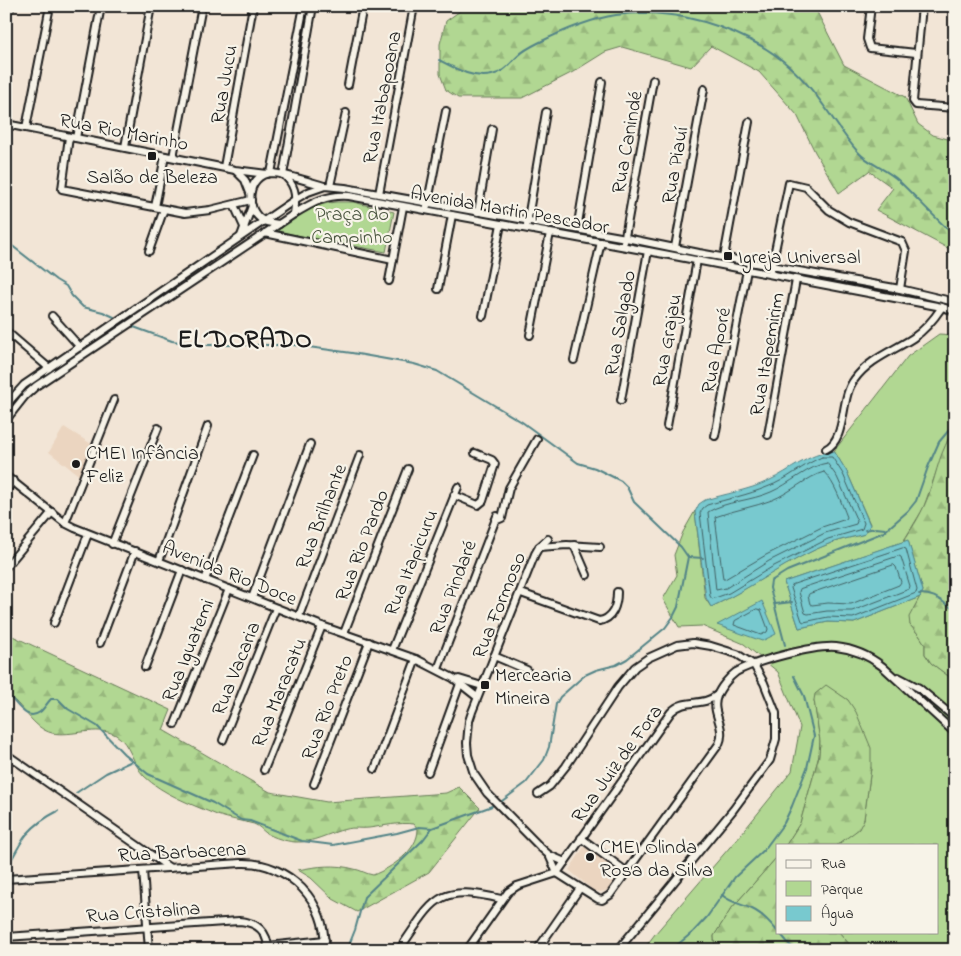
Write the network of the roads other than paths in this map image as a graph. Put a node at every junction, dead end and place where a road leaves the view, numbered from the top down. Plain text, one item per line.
1 (12, 6) edge
2 (50, 6) edge
3 (101, 6) edge
4 (151, 6) edge
5 (202, 6) edge
6 (253, 6) edge
7 (304, 6) edge
8 (313, 6) edge
9 (363, 6) edge
10 (414, 6) edge
11 (871, 6) edge
12 (922, 6) edge
13 (6, 12) edge
14 (916, 53) junction
15 (653, 80) dead end
16 (602, 82) dead end
17 (348, 85) dead end
18 (704, 89) dead end
19 (955, 108) edge
20 (446, 112) dead end
21 (546, 112) dead end
22 (346, 113) dead end
23 (749, 122) dead end
24 (6, 124) edge
25 (26, 128) junction
26 (492, 129) dead end
27 (73, 138) junction
28 (125, 147) junction
29 (165, 156) junction
30 (173, 157) junction
31 (224, 167) junction
32 (235, 170) junction
33 (269, 174) junction
34 (284, 176) junction
35 (328, 186) junction
36 (379, 194) junction
37 (296, 199) junction
38 (251, 200) junction
39 (428, 203) junction
40 (234, 205) junction
41 (155, 207) junction
42 (403, 207) junction
43 (164, 209) junction
44 (426, 211) junction
45 (478, 212) junction
46 (294, 214) junction
47 (452, 215) junction
48 (263, 220) junction
49 (527, 220) junction
50 (279, 224) junction
51 (501, 224) junction
52 (526, 228) junction
53 (245, 229) junction
54 (577, 229) junction
55 (265, 233) junction
56 (550, 233) junction
57 (241, 237) junction
58 (626, 238) junction
59 (646, 242) junction
60 (604, 243) junction
61 (626, 247) junction
62 (675, 248) junction
63 (648, 251) junction
64 (149, 252) dead end
65 (724, 257) junction
66 (393, 260) junction
67 (697, 260) junction
68 (772, 266) junction
69 (747, 270) junction
70 (770, 274) junction
71 (796, 280) junction
72 (389, 281) dead end
73 (438, 289) dead end
74 (900, 289) junction
75 (955, 302) edge
76 (942, 307) junction
77 (955, 311) edge
78 (52, 316) dead end
79 (483, 316) dead end
80 (6, 331) edge
81 (530, 335) dead end
82 (80, 347) junction
83 (574, 360) dead end
84 (49, 368) junction
85 (114, 400) dead end
86 (621, 400) dead end
87 (6, 405) edge
88 (6, 420) edge
89 (208, 426) dead end
90 (667, 426) dead end
91 (158, 428) dead end
92 (768, 434) dead end
93 (715, 436) dead end
94 (537, 439) dead end
95 (310, 444) dead end
96 (826, 449) dead end
97 (475, 453) dead end
98 (253, 455) dead end
99 (360, 455) dead end
100 (408, 469) dead end
101 (6, 476) edge
102 (14, 481) junction
103 (458, 486) dead end
104 (6, 490) edge
105 (454, 496) junction
106 (52, 512) junction
107 (65, 523) junction
108 (88, 534) junction
109 (548, 539) dead end
110 (112, 544) junction
111 (574, 545) junction
112 (539, 547) junction
113 (600, 547) dead end
114 (135, 552) junction
115 (159, 561) junction
116 (6, 567) edge
117 (182, 570) junction
118 (587, 575) dead end
119 (205, 580) junction
120 (229, 589) junction
121 (618, 592) dead end
122 (521, 593) junction
123 (252, 598) junction
124 (276, 608) junction
125 (299, 616) junction
126 (54, 623) dead end
127 (322, 626) junction
128 (344, 633) junction
129 (369, 642) junction
130 (100, 643) dead end
131 (392, 650) junction
132 (494, 656) junction
133 (416, 659) junction
134 (754, 665) junction
135 (145, 667) dead end
136 (438, 669) junction
137 (527, 670) dead end
138 (891, 673) junction
139 (461, 682) junction
140 (482, 686) junction
141 (717, 695) junction
142 (477, 697) junction
143 (701, 703) junction
144 (716, 712) junction
145 (955, 718) edge
146 (175, 724) dead end
147 (955, 733) edge
148 (223, 740) dead end
149 (6, 754) edge
150 (375, 769) dead end
151 (264, 770) dead end
152 (428, 772) dead end
153 (314, 784) dead end
154 (538, 794) dead end
155 (581, 838) junction
156 (549, 855) junction
157 (565, 862) junction
158 (170, 868) junction
159 (143, 870) junction
160 (627, 872) junction
161 (557, 874) junction
162 (6, 879) edge
163 (568, 880) junction
164 (580, 888) junction
165 (501, 899) junction
166 (147, 927) junction
167 (6, 937) edge
168 (325, 937) junction
169 (268, 948) edge
170 (150, 950) edge
171 (324, 950) edge
172 (400, 950) edge
173 (466, 950) edge
174 (536, 950) edge
175 (618, 950) edge

1 - 13 street
2 - 25 street
3 - 27 street
4 - 28 street
5 - 30 street
6 - 31 street, Rua Jucu
7 - 33 street
8 - 34 street
9 - 17 street
10 - 36 street, Rua Itabapoana
11 - 14 street
12 - 14 street
14 - 19 street
15 - 58 street, Rua Canindé
16 - 54 street
18 - 62 street, Rua Piauí
20 - 39 street
21 - 49 street
22 - 35 street
23 - 65 street
24 - 25 street, Rua Rio Marinho
25 - 27 street, Rua Rio Marinho
26 - 45 street
27 - 28 street, Rua Rio Marinho
27 - 41 street
28 - 29 street, Rua Rio Marinho
29 - 30 street, Rua Rio Marinho
29 - 41 street
30 - 31 street, Rua Rio Marinho
31 - 32 street, Rua Rio Marinho
32 - 33 street, Rua Rio Marinho
32 - 38 street
33 - 34 street
33 - 38 street
34 - 35 street, Avenida Martin Pescador
34 - 37 street
35 - 36 street, Avenida Martin Pescador
35 - 37 street
36 - 39 street, Avenida Martin Pescador
37 - 46 street
37 - 48 street
38 - 40 street
38 - 48 street
38 - 53 street
39 - 44 street
39 - 45 street, Avenida Martin Pescador
40 - 43 street
40 - 53 street
41 - 43 street
42 - 44 street, Avenida Martin Pescador
42 - 46 street, Avenida Martin Pescador
42 - 66 street
43 - 64 street
44 - 47 street, Avenida Martin Pescador
45 - 49 street, Avenida Martin Pescador
46 - 50 street, Avenida Martin Pescador
47 - 51 street, Avenida Martin Pescador
47 - 73 street
48 - 50 street
48 - 57 street
49 - 52 street
49 - 54 street, Avenida Martin Pescador
50 - 55 street, Avenida Martin Pescador
51 - 52 street, Avenida Martin Pescador
51 - 79 street
52 - 56 street, Avenida Martin Pescador
53 - 57 street
54 - 58 street, Avenida Martin Pescador
55 - 66 street
55 - 88 street, Avenida Martin Pescador
56 - 60 street, Avenida Martin Pescador
56 - 81 street
57 - 82 street
58 - 59 street, Avenida Martin Pescador
58 - 60 street
59 - 61 street
59 - 62 street, Avenida Martin Pescador
60 - 61 street, Avenida Martin Pescador
60 - 83 street
61 - 63 street, Avenida Martin Pescador
62 - 65 street, Avenida Martin Pescador
63 - 67 street, Avenida Martin Pescador
63 - 86 street, Rua Salgado
65 - 68 street, Avenida Martin Pescador
66 - 72 street
67 - 69 street, Avenida Martin Pescador
67 - 90 street, Rua Grajau
68 - 70 street
68 - 74 street, Avenida Martin Pescador
68 - 74 street
69 - 70 street, Avenida Martin Pescador
69 - 93 street, Rua Aporé
70 - 71 street, Avenida Martin Pescador
71 - 76 street, Avenida Martin Pescador
71 - 92 street, Rua Itapemirim
74 - 75 street, Avenida Martin Pescador
76 - 77 street, Avenida Martin Pescador
76 - 96 street
78 - 82 street
80 - 84 street
82 - 84 street
84 - 87 street
85 - 107 street
89 - 115 street
91 - 110 street
94 - 136 street, Rua Pindaré
95 - 123 street
97 - 105 street
98 - 119 street
99 - 125 street, Rua Brilhante
100 - 128 street, Rua Rio Pardo
101 - 102 street, Avenida Rio Doce
102 - 104 street
102 - 106 street, Avenida Rio Doce
103 - 105 street, Rua Itapicuru
105 - 131 street, Rua Itapicuru
106 - 107 street, Avenida Rio Doce
106 - 116 street
107 - 108 street, Avenida Rio Doce
108 - 110 street, Avenida Rio Doce
108 - 126 street
109 - 112 street, Rua Formoso
110 - 114 street, Avenida Rio Doce
111 - 112 street
111 - 113 street
111 - 118 street
112 - 122 street, Rua Formoso
114 - 115 street, Avenida Rio Doce
114 - 130 street
115 - 117 street, Avenida Rio Doce
117 - 119 street, Avenida Rio Doce
117 - 135 street
119 - 120 street, Avenida Rio Doce
120 - 123 street, Avenida Rio Doce
120 - 146 street, Rua Iguatemi
121 - 122 street
122 - 132 street, Rua Formoso
123 - 124 street, Avenida Rio Doce
124 - 125 street, Avenida Rio Doce
124 - 148 street, Rua Vacaria
125 - 127 street, Avenida Rio Doce
127 - 128 street, Avenida Rio Doce
127 - 151 street, Rua Maracatu
128 - 129 street, Avenida Rio Doce
129 - 131 street, Avenida Rio Doce
129 - 153 street, Rua Rio Preto
131 - 133 street, Avenida Rio Doce
132 - 137 street
132 - 140 street, Rua Formoso
133 - 136 street, Avenida Rio Doce
133 - 150 street
134 - 138 street
134 - 141 street
134 - 154 street
134 - 175 street
136 - 139 street, Avenida Rio Doce
138 - 145 street
138 - 147 street
139 - 140 street, Avenida Rio Doce
139 - 142 street, Avenida Rio Doce
139 - 152 street
140 - 142 street, Rua Formoso
141 - 143 street, Rua Juiz de Fora
141 - 144 street
142 - 156 street, Rua Formoso
143 - 144 street
143 - 155 street, Rua Juiz de Fora
144 - 160 street
149 - 158 street
155 - 157 street, Rua Juiz de Fora
155 - 160 street
156 - 157 street
156 - 161 street
157 - 161 street, Rua Juiz de Fora
157 - 163 street
158 - 159 street, Rua Barbacena
158 - 168 street, Rua Barbacena
159 - 162 street, Rua Barbacena
159 - 166 street
160 - 164 street
161 - 163 street
161 - 165 street
163 - 164 street
164 - 174 street
165 - 172 street
165 - 173 street
166 - 167 street, Rua Cristalina
166 - 169 street, Rua Cristalina
166 - 170 street
168 - 169 street
168 - 171 street

